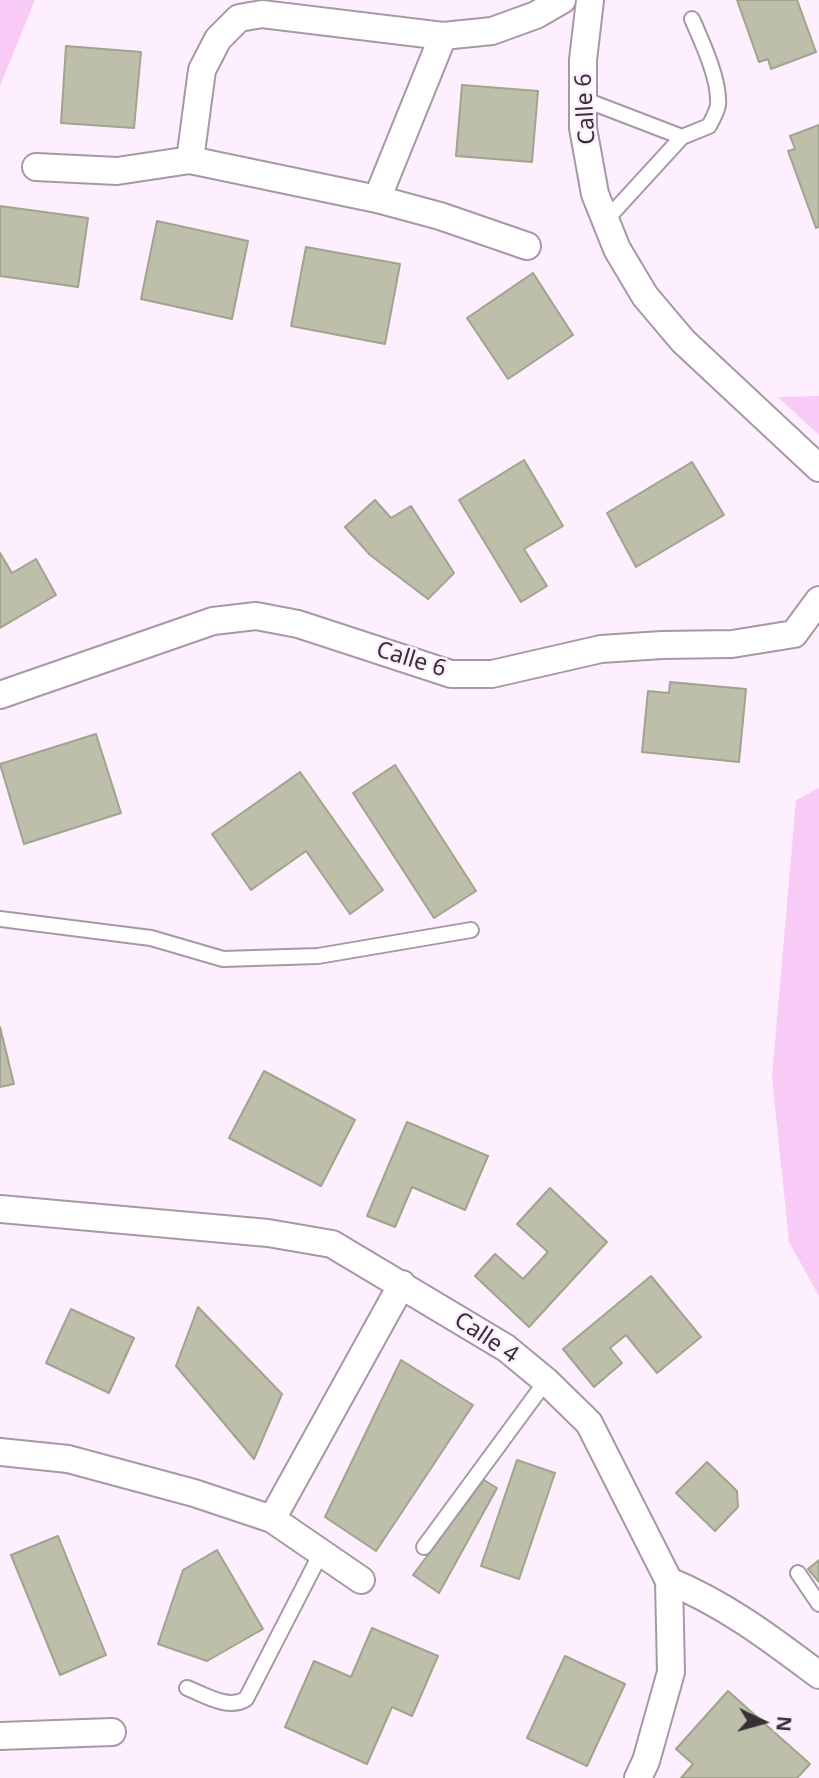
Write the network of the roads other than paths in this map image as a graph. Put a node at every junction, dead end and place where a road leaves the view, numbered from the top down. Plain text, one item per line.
1 (562, 0) edge
2 (590, 0) edge
3 (692, 19) dead end
4 (443, 36) junction
5 (583, 99) junction
6 (682, 137) junction
7 (190, 160) junction
8 (36, 167) dead end
9 (377, 199) junction
10 (606, 220) junction
11 (527, 246) dead end
12 (819, 468) edge
13 (819, 600) edge
14 (0, 695) edge
15 (0, 919) edge
16 (471, 930) dead end
17 (0, 1209) edge
18 (402, 1284) junction
19 (546, 1381) junction
20 (0, 1452) edge
21 (272, 1518) junction
22 (424, 1547) dead end
23 (321, 1553) junction
24 (798, 1573) dead end
25 (361, 1580) dead end
26 (669, 1581) junction
27 (819, 1604) edge
28 (819, 1675) edge
29 (187, 1688) dead end
30 (111, 1732) dead end
31 (0, 1735) edge
32 (638, 1778) edge

1 - 4 street
2 - 5 street, Calle 6
3 - 6 lane
4 - 7 street
4 - 9 street
5 - 6 lane
5 - 10 street, Calle 6
6 - 10 lane
7 - 8 street
7 - 9 street
9 - 11 street
10 - 12 street, Calle 6
13 - 14 street, Calle 6
15 - 16 lane
17 - 18 street, Calle 4
18 - 19 street, Calle 4
18 - 21 street
19 - 22 lane
19 - 26 street, Calle 4
20 - 21 street
21 - 23 street
23 - 25 street
23 - 29 lane
24 - 27 lane
26 - 28 street
26 - 32 street, Calle 4
30 - 31 street

